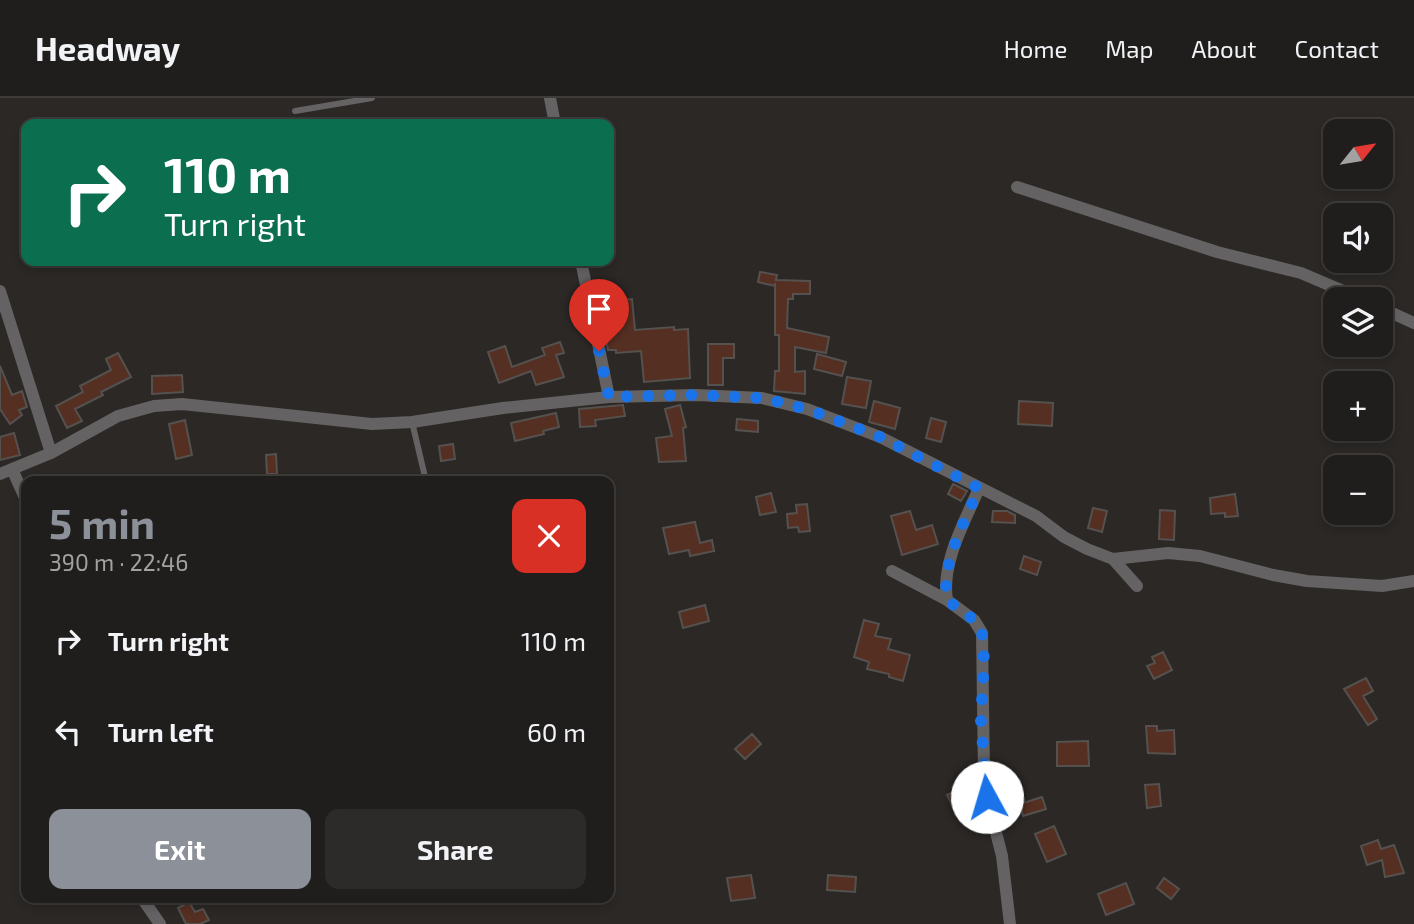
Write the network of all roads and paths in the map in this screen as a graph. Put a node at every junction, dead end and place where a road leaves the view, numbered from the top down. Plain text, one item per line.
1 (372, 98) edge
2 (550, 98) edge
3 (295, 111) dead end
4 (554, 119) edge
5 (1017, 187) dead end
6 (582, 266) edge
7 (1334, 287) edge
8 (0, 291) edge
9 (1393, 313) edge
10 (1414, 323) edge
11 (609, 397) junction
12 (412, 422) junction
13 (51, 453) junction
14 (6, 471) edge
15 (425, 476) edge
16 (979, 488) junction
17 (21, 493) edge
18 (1112, 559) junction
19 (892, 571) dead end
20 (1414, 582) edge
21 (1138, 586) dead end
22 (947, 600) junction
23 (145, 903) edge
24 (160, 924) edge
25 (1010, 924) edge

1 - 3 lane
2 - 4 street
5 - 7 street
6 - 11 street
8 - 13 street
9 - 10 street
11 - 12 street
11 - 16 street
12 - 13 street
12 - 15 lane
13 - 14 street
14 - 17 street
16 - 18 street
16 - 22 street
18 - 20 street
18 - 21 street
19 - 22 street
22 - 25 street
23 - 24 street

